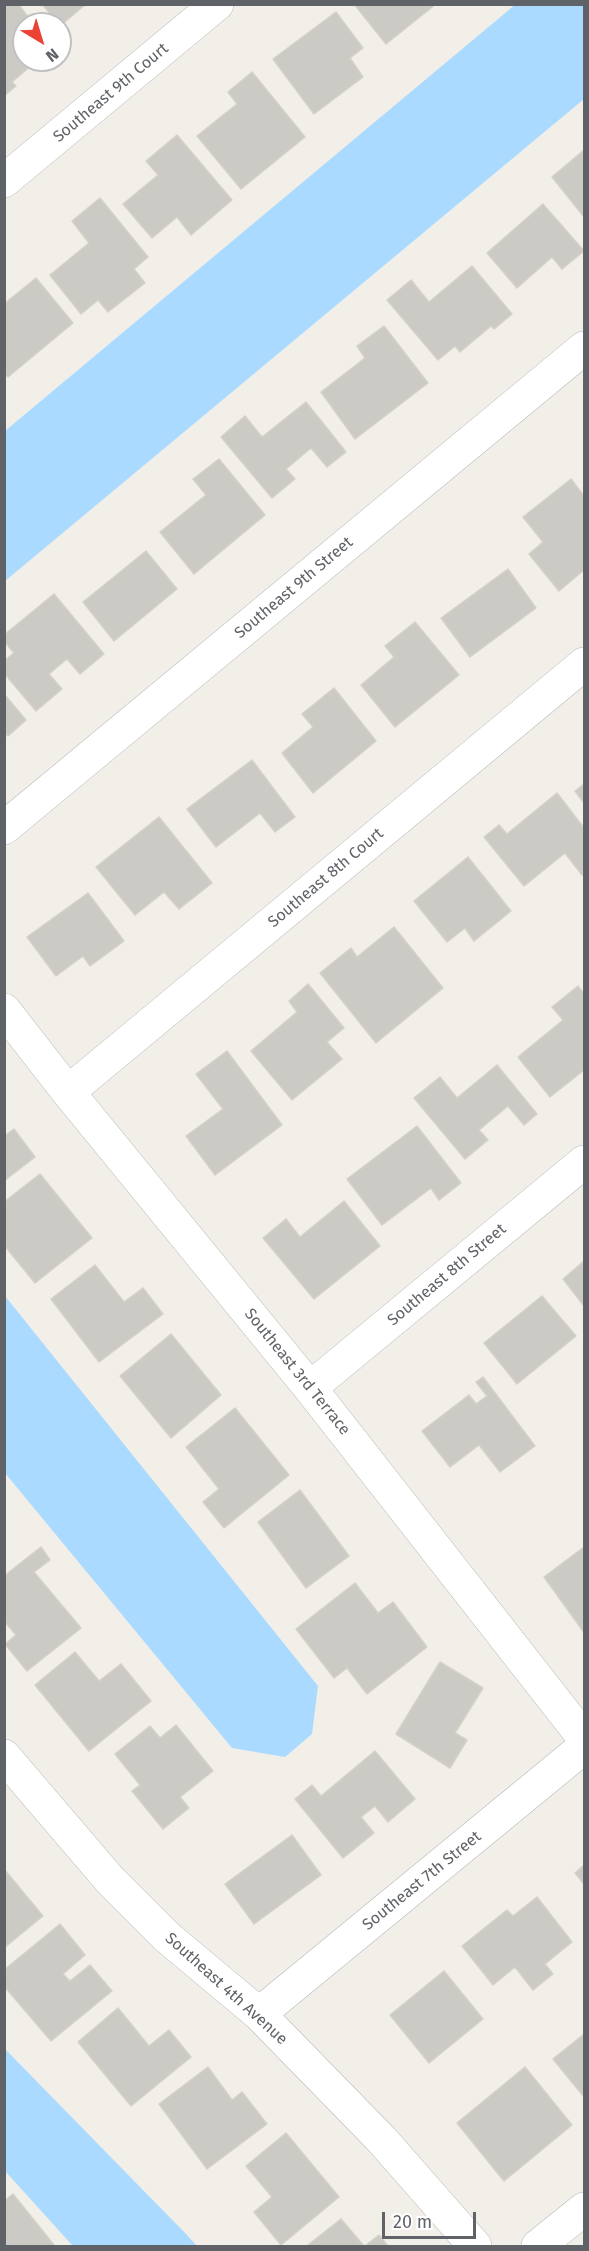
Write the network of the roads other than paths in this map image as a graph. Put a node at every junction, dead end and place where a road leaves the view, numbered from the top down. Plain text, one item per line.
1 (217, 4) edge
2 (4, 181) edge
3 (585, 348) edge
4 (585, 664) edge
5 (4, 828) edge
6 (4, 1010) edge
7 (68, 1092) junction
8 (585, 1162) edge
9 (310, 1388) junction
10 (585, 1738) edge
11 (585, 1747) edge
12 (4, 1756) edge
13 (259, 2014) junction
14 (585, 2209) edge
15 (475, 2247) edge
16 (538, 2247) edge

1 - 2 street, Southeast 9th Court
3 - 5 street, Southeast 9th Street
4 - 7 street, Southeast 8th Court
6 - 7 street, Southeast 3rd Terrace
7 - 9 street, Southeast 3rd Terrace
8 - 9 street, Southeast 8th Street
9 - 10 street, Southeast 3rd Terrace
11 - 13 street, Southeast 7th Street
12 - 13 street, Southeast 4th Avenue
13 - 15 street, Southeast 4th Avenue
14 - 16 street

